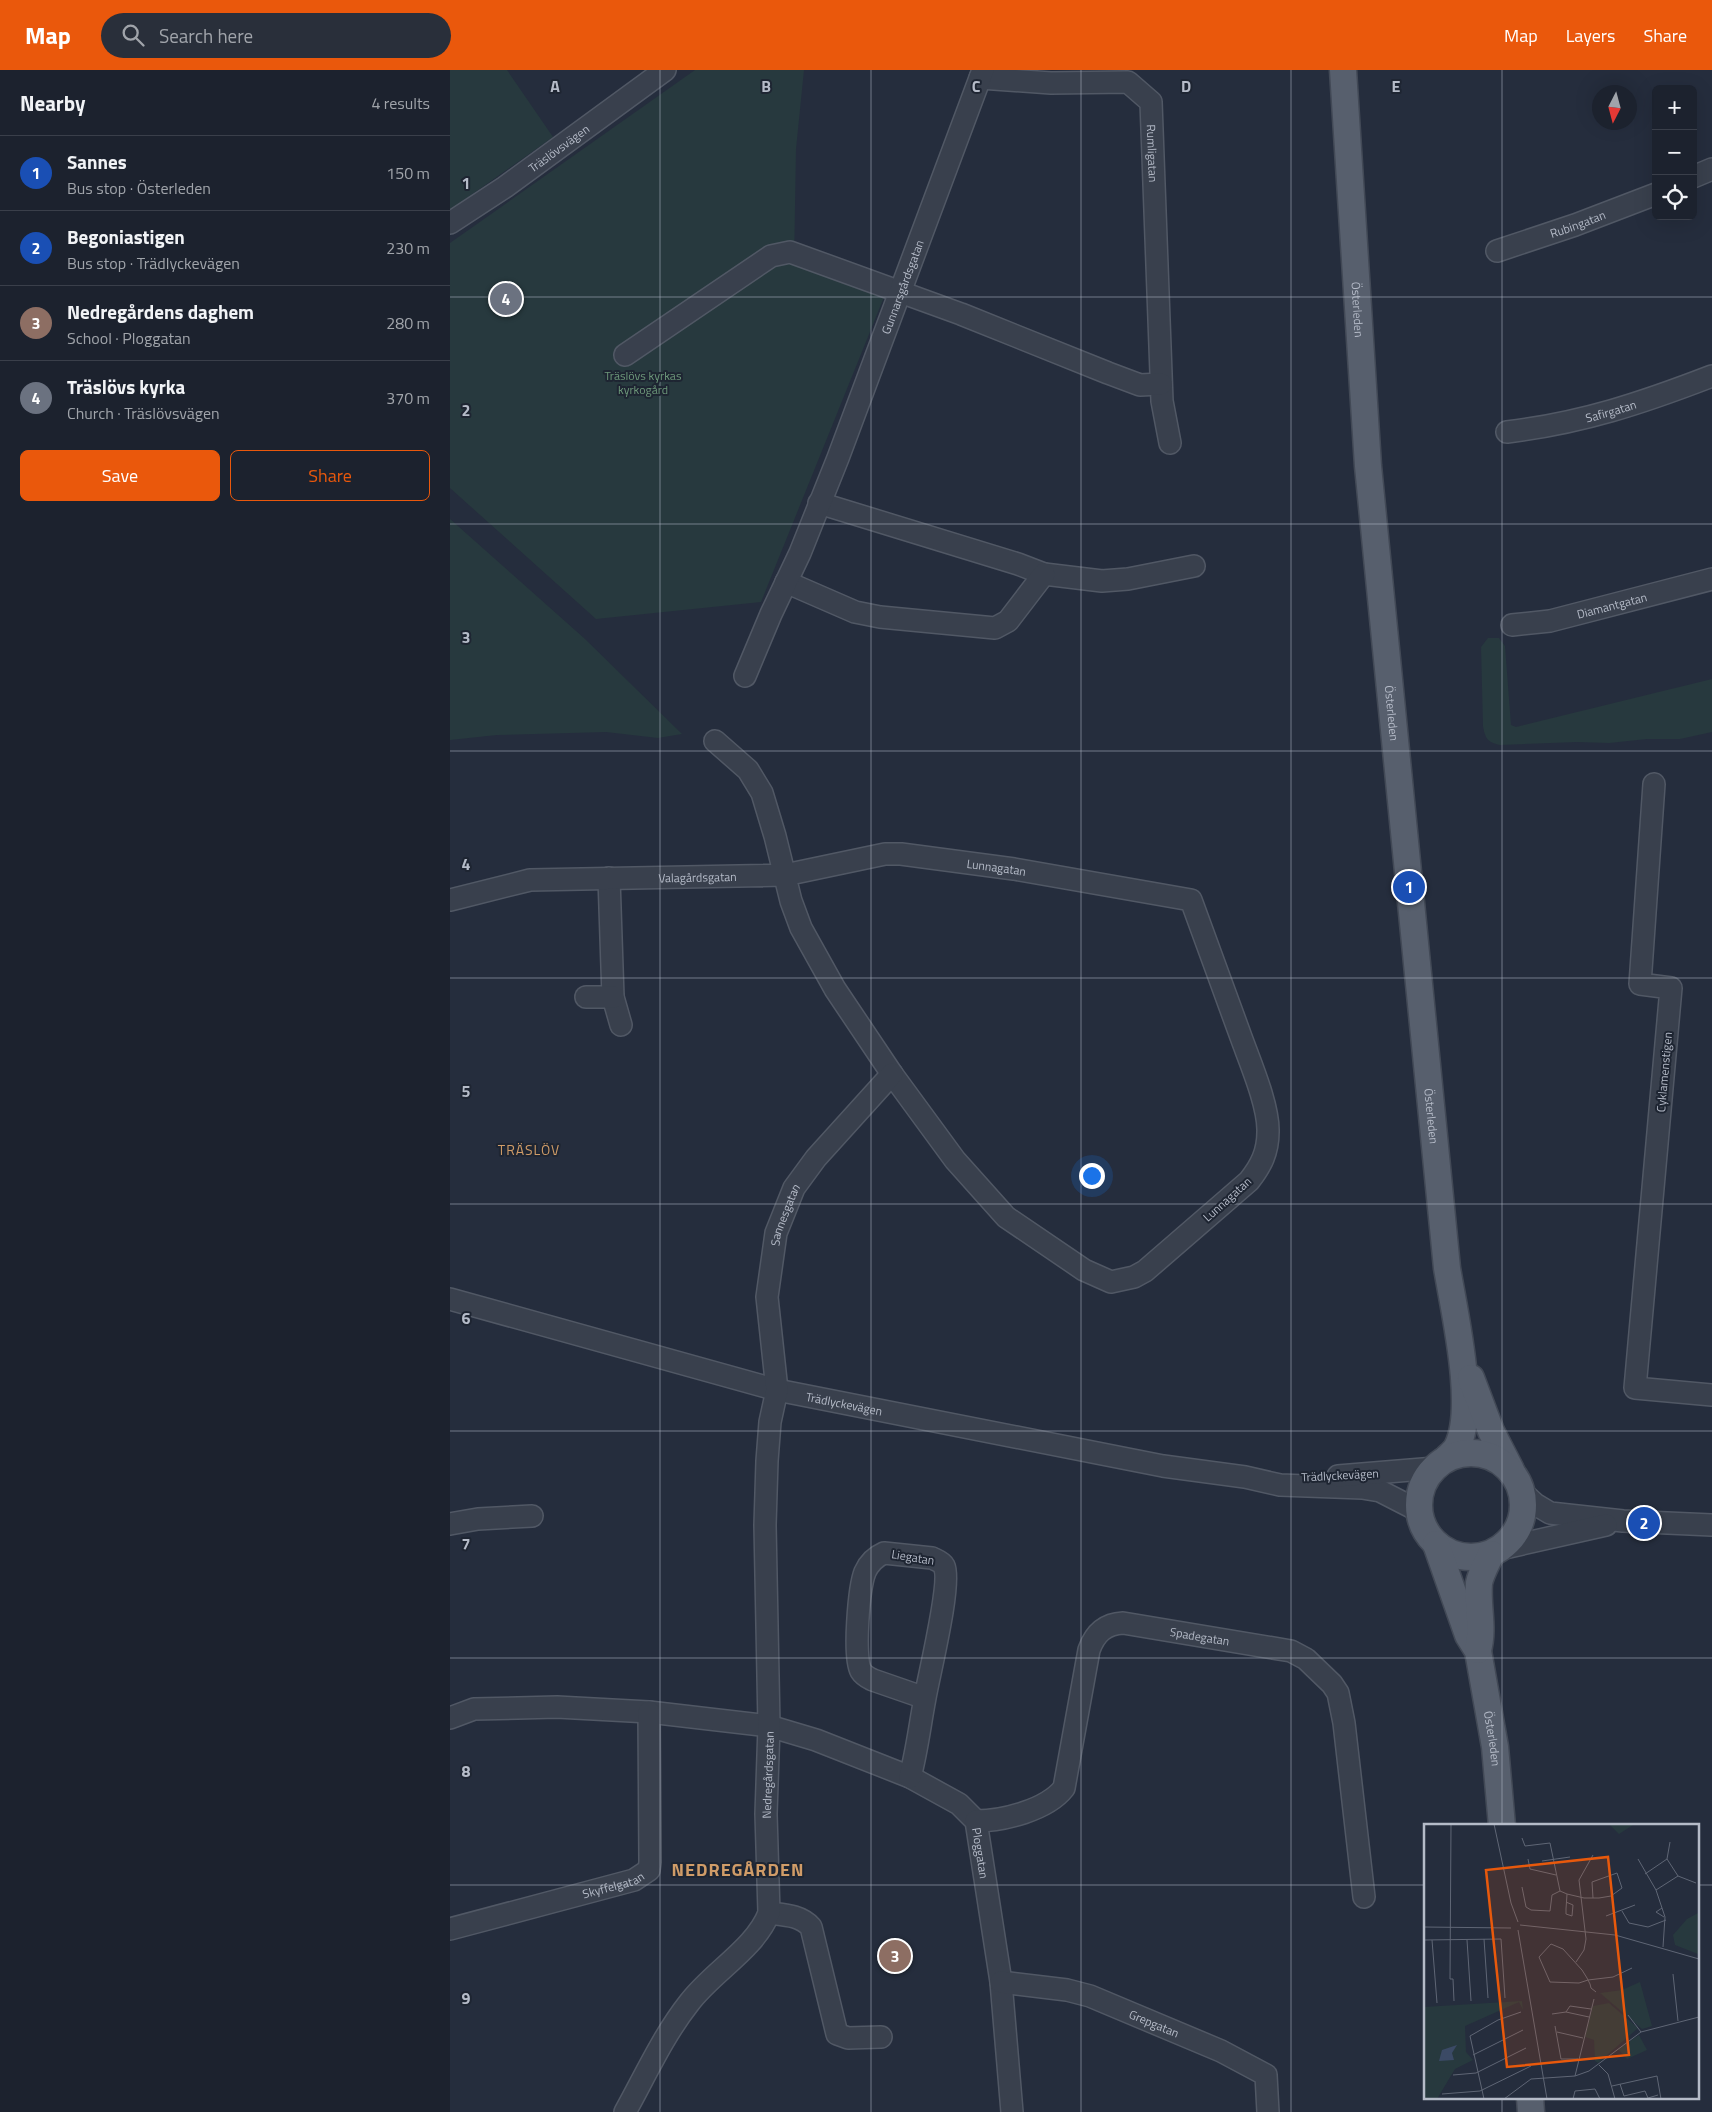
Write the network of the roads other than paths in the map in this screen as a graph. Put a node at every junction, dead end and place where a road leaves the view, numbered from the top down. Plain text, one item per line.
1 (665, 70) edge
2 (1342, 70) edge
3 (981, 74) edge
4 (1712, 169) edge
5 (1697, 175) edge
6 (1652, 196) edge
7 (450, 223) edge
8 (1497, 251) dead end
9 (901, 292) junction
10 (625, 356) dead end
11 (1712, 376) edge
12 (1161, 384) junction
13 (1507, 432) dead end
14 (1170, 443) dead end
15 (819, 503) junction
16 (1194, 566) dead end
17 (1044, 574) junction
18 (1712, 579) edge
19 (786, 582) junction
20 (1512, 625) dead end
21 (745, 676) dead end
22 (715, 741) dead end
23 (1654, 784) dead end
24 (785, 875) junction
25 (609, 878) junction
26 (450, 900) edge
27 (586, 997) dead end
28 (613, 997) junction
29 (621, 1025) dead end
30 (892, 1074) junction
31 (450, 1299) edge
32 (1461, 1354) junction
33 (777, 1390) junction
34 (1712, 1395) edge
35 (1441, 1463) junction
36 (1246, 1478) junction
37 (1517, 1482) junction
38 (1419, 1510) junction
39 (532, 1516) dead end
40 (1623, 1521) junction
41 (450, 1524) edge
42 (1712, 1525) edge
43 (1436, 1544) junction
44 (1496, 1551) junction
45 (1478, 1651) junction
46 (925, 1698) junction
47 (649, 1712) junction
48 (450, 1718) edge
49 (769, 1726) junction
50 (910, 1777) junction
51 (976, 1821) junction
52 (1502, 1824) edge
53 (1364, 1896) dead end
54 (769, 1913) junction
55 (450, 1929) edge
56 (1001, 1982) junction
57 (881, 2037) dead end
58 (625, 2112) edge
59 (1012, 2112) edge
60 (1268, 2112) edge

1 - 7 street, Träslövsvägen
2 - 32 main road, Österleden
3 - 9 street, Gunnarsgårdsgatan
3 - 12 street, Rumligatan
4 - 5 street
6 - 8 street, Rubingatan
9 - 10 street
9 - 12 street
9 - 15 street, Gunnarsgårdsgatan
11 - 13 street, Safirgatan
12 - 14 street, Rumligatan
15 - 17 street
15 - 19 street, Gunnarsgårdsgatan
16 - 17 street
17 - 19 street
18 - 20 street, Diamantgatan
19 - 21 street, Gunnarsgårdsgatan
22 - 24 street, Lunnagatan
23 - 34 street, Cyklamenstigen
24 - 25 street, Valagårdsgatan
24 - 30 street, Lunnagatan
24 - 30 street, Lunnagatan
25 - 26 street, Valagårdsgatan
25 - 28 street
27 - 28 street
28 - 29 street
30 - 33 street, Sannesgatan
31 - 33 street, Trädlyckevägen
32 - 35 main road, Österleden
32 - 37 main road, Österleden
33 - 36 street, Trädlyckevägen
33 - 49 street, Nedregårdsgatan
35 - 36 street, Trädlyckevägen
35 - 37 main road, Trädlyckevägen
35 - 38 main road, Trädlyckevägen
36 - 38 street, Trädlyckevägen
37 - 40 street, Trädlyckevägen
37 - 44 main road
38 - 43 main road, Trädlyckevägen
39 - 41 street
40 - 42 street, Trädlyckevägen
40 - 44 street, Trädlyckevägen
43 - 44 main road, Trädlyckevägen
43 - 45 main road, Österleden
44 - 45 main road, Österleden
45 - 52 main road, Österleden
46 - 46 street, Liegatan
46 - 50 street, Liegatan
47 - 48 street
47 - 49 street
47 - 55 street, Skyffelgatan
49 - 50 street, Ploggatan
49 - 54 street, Nedregårdsgatan
50 - 51 street, Ploggatan
51 - 53 street, Spadegatan
51 - 56 street, Ploggatan
54 - 57 street
54 - 58 street
56 - 59 street, Ploggatan
56 - 60 street, Grepgatan

